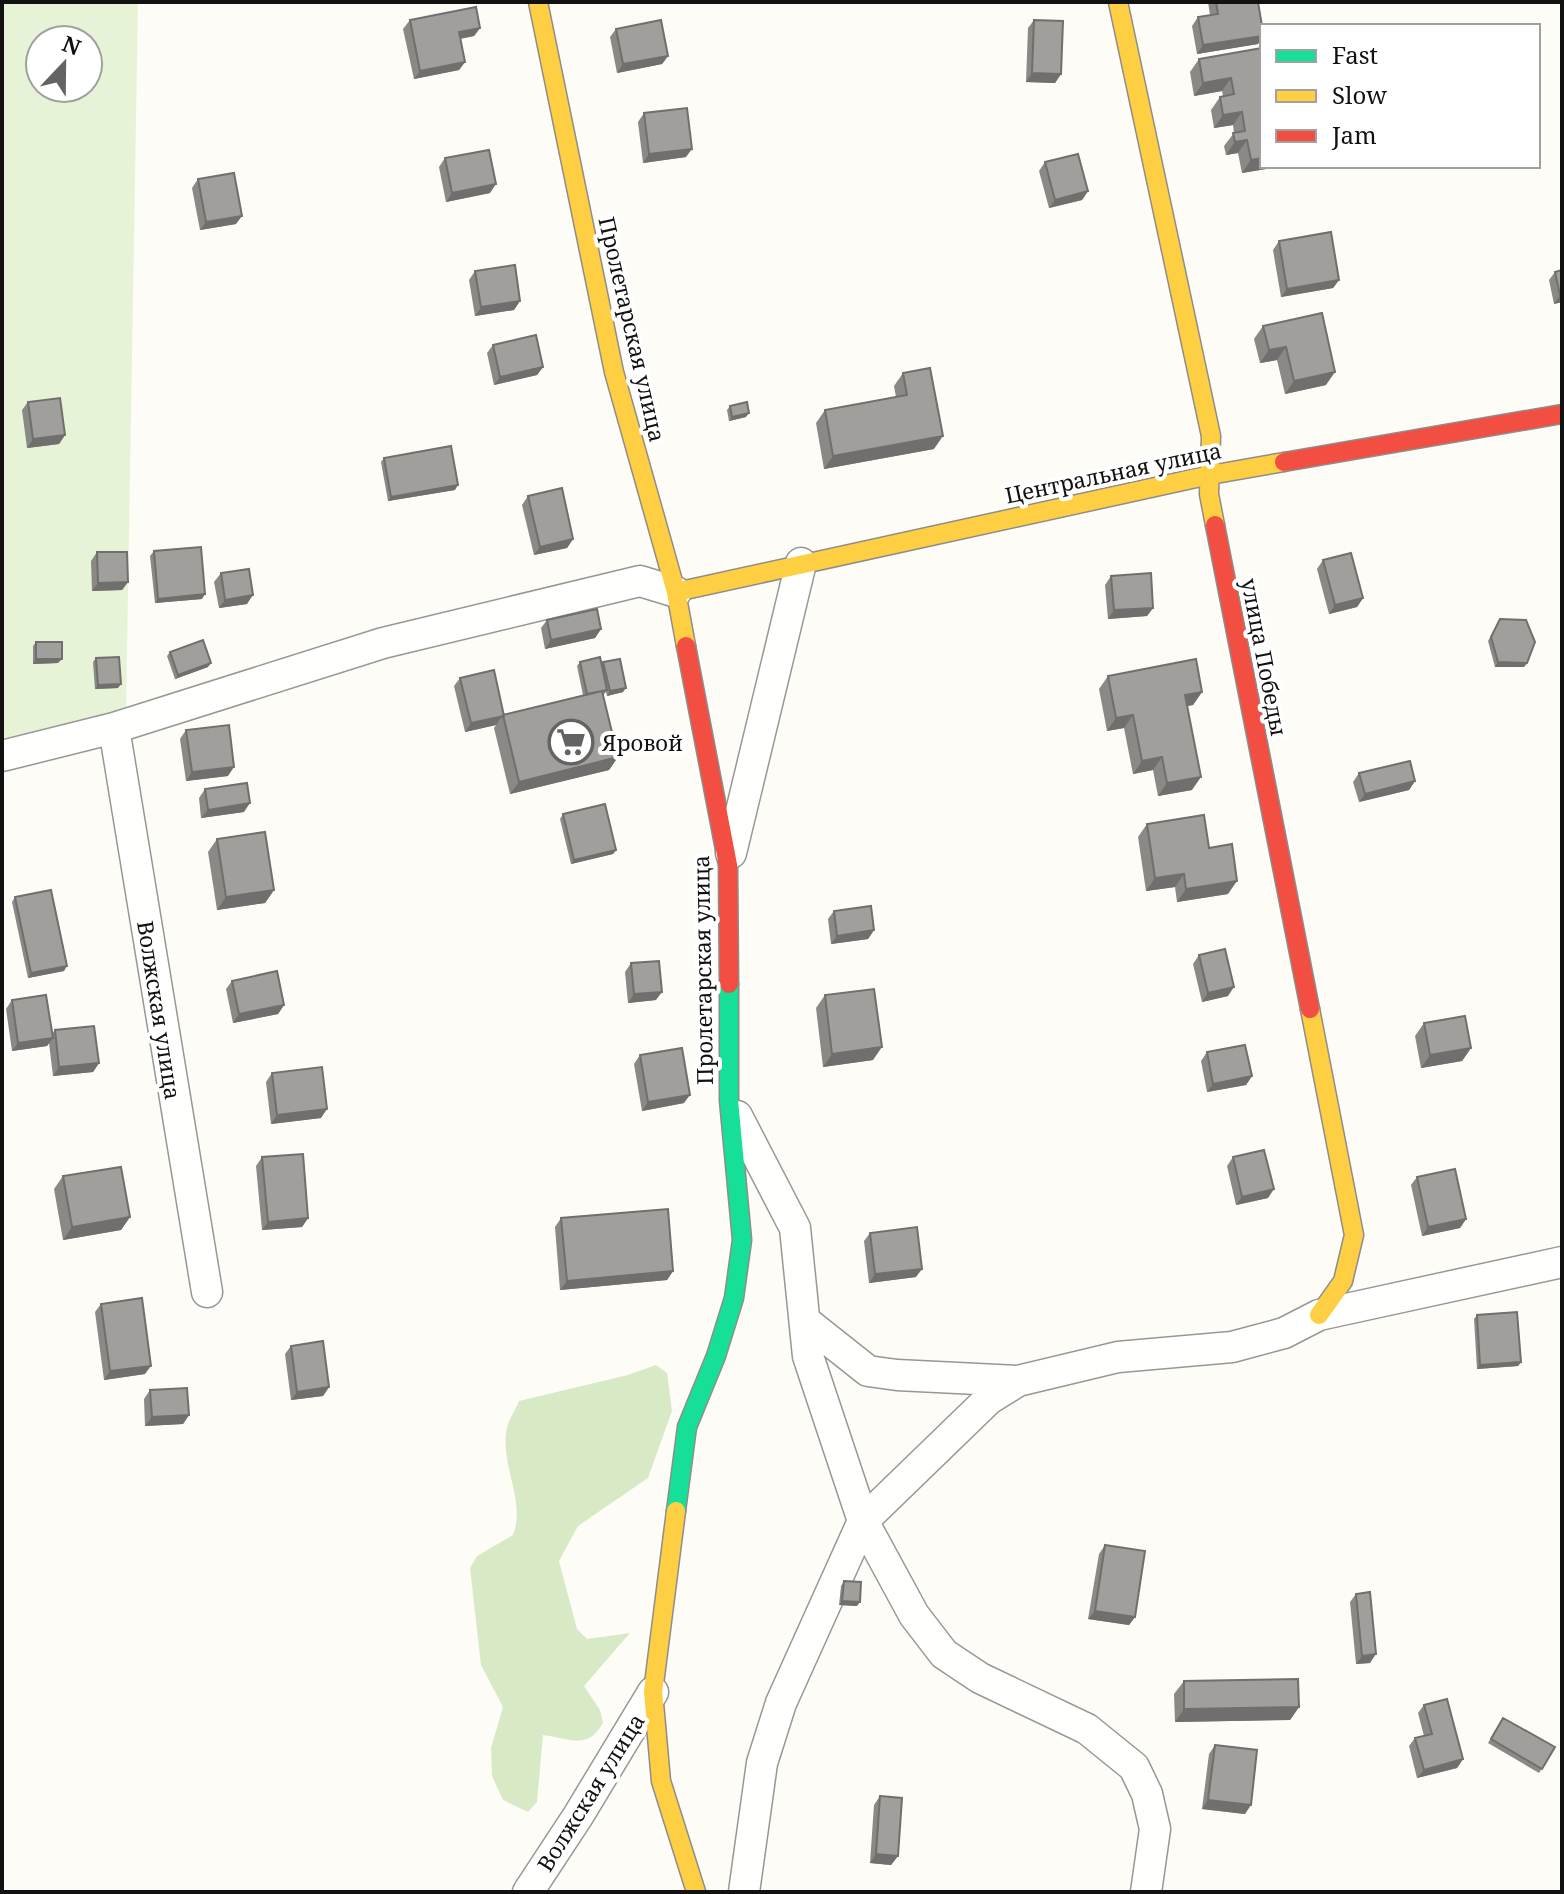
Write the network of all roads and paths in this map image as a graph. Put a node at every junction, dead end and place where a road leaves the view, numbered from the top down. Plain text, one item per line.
1 (538, 2) edge
2 (1118, 2) edge
3 (1562, 414) edge
4 (1210, 475) junction
5 (801, 563) junction
6 (676, 592) junction
7 (114, 728) junction
8 (2, 756) edge
9 (728, 865) junction
10 (729, 1100) junction
11 (1562, 1262) edge
12 (207, 1292) dead end
13 (1319, 1315) junction
14 (805, 1321) junction
15 (1018, 1381) junction
16 (863, 1521) junction
17 (653, 1692) junction
18 (528, 1892) edge
19 (696, 1892) edge
20 (744, 1892) edge
21 (1146, 1892) edge

1 - 6 street, Пролетарская улица
2 - 4 street, улица Победы
3 - 4 street, Центральная улица
4 - 5 street, Центральная улица
4 - 13 street, улица Победы
5 - 6 street, Центральная улица
5 - 9 street
6 - 7 street
6 - 9 street, Пролетарская улица
7 - 8 street
7 - 12 street, Волжская улица
9 - 10 street, Пролетарская улица
10 - 14 street
10 - 17 street, Пролетарская улица
11 - 13 street
13 - 15 street
14 - 15 street
14 - 16 street
15 - 16 street
16 - 20 street
16 - 21 street
17 - 18 street, Волжская улица
17 - 19 street, Пролетарская улица

